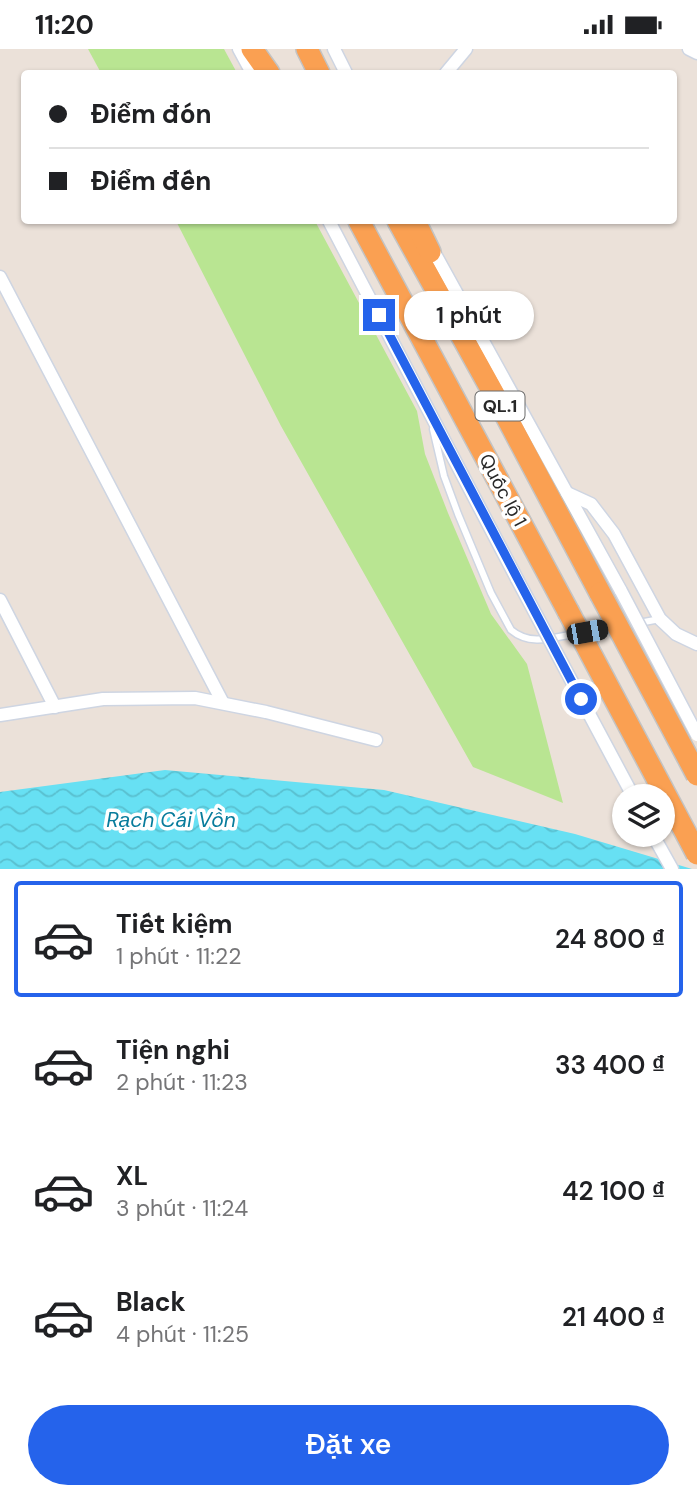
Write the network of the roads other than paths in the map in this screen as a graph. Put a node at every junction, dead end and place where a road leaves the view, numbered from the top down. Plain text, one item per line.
1 (239, 49) edge
2 (252, 49) edge
3 (267, 49) edge
4 (307, 49) edge
5 (334, 49) edge
6 (466, 49) edge
7 (689, 49) edge
8 (697, 53) edge
9 (250, 70) edge
10 (267, 70) edge
11 (279, 70) edge
12 (318, 70) edge
13 (344, 70) edge
14 (448, 70) edge
15 (331, 224) edge
16 (361, 224) edge
17 (400, 224) edge
18 (417, 224) edge
19 (418, 224) edge
20 (2, 285) edge
21 (428, 410) junction
22 (506, 416) junction
23 (567, 493) junction
24 (610, 592) junction
25 (0, 600) edge
26 (660, 619) junction
27 (697, 644) edge
28 (223, 703) junction
29 (55, 707) junction
30 (0, 715) edge
31 (697, 735) edge
32 (376, 740) dead end
33 (697, 775) edge
34 (627, 784) edge
35 (659, 847) edge
36 (697, 854) edge
37 (671, 869) edge

1 - 9 street
2 - 10 highway
3 - 11 highway
4 - 12 highway
5 - 13 street
6 - 14 street
7 - 8 street
15 - 21 street
16 - 36 highway, Quốc lộ 1 / QL.1, bridge
17 - 22 highway, Quốc lộ 1 / QL.1
18 - 22 highway
19 - 23 street
20 - 28 street
21 - 26 lane
21 - 34 street, bridge
22 - 24 highway, Quốc lộ 1 / QL.1
23 - 24 street
23 - 26 street
24 - 31 street, bridge
24 - 33 highway, QL.1, bridge
25 - 29 street
26 - 27 street
28 - 29 street
28 - 32 street
29 - 30 street
35 - 37 street

